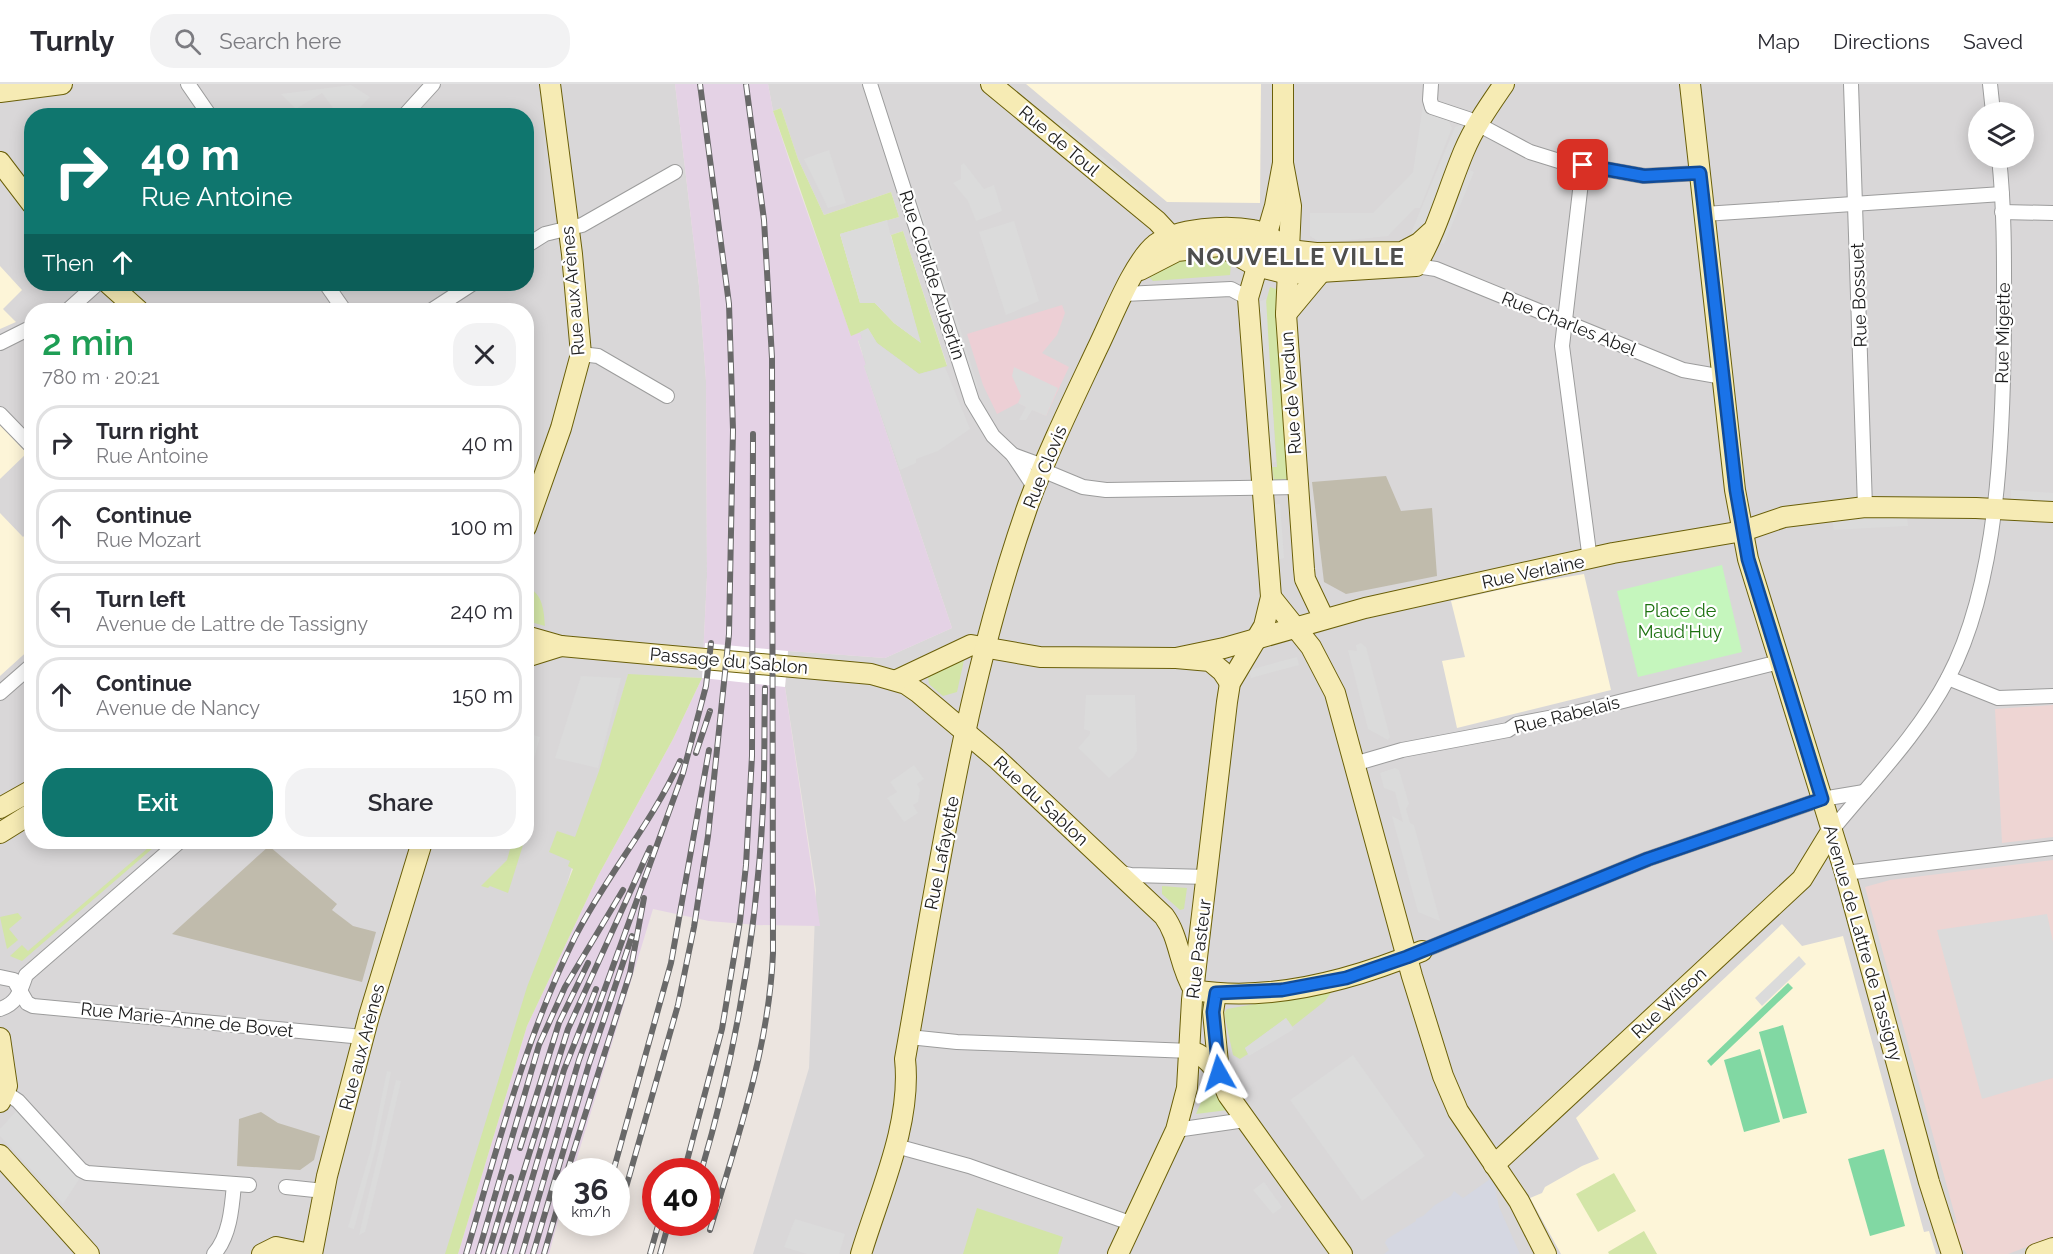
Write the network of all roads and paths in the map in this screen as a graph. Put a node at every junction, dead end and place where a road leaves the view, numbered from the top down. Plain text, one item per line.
1 (62, 84) edge
2 (188, 84) edge
3 (433, 84) edge
4 (550, 84) edge
5 (870, 84) edge
6 (991, 84) edge
7 (1283, 84) edge
8 (1431, 84) edge
9 (1504, 84) edge
10 (1690, 84) edge
11 (1851, 84) edge
12 (1990, 84) edge
13 (0, 92) edge
14 (1993, 102) edge
15 (204, 108) edge
16 (411, 108) edge
17 (1478, 124) junction
18 (0, 162) edge
19 (1283, 163) junction
20 (1583, 165) junction
21 (2000, 168) edge
22 (675, 172) dead end
23 (1700, 173) junction
24 (24, 194) edge
25 (2002, 194) junction
26 (1856, 203) junction
27 (2002, 212) junction
28 (2053, 213) edge
29 (1704, 214) junction
30 (568, 228) junction
31 (1432, 230) junction
32 (534, 241) edge
33 (1264, 241) junction
34 (1166, 247) junction
35 (1222, 247) junction
36 (1289, 248) junction
37 (1402, 252) junction
38 (1256, 266) junction
39 (1416, 266) junction
40 (1321, 272) junction
41 (1288, 274) junction
42 (89, 291) edge
43 (117, 291) edge
44 (461, 291) edge
45 (1124, 294) junction
46 (1248, 298) junction
47 (76, 303) edge
48 (130, 303) edge
49 (443, 303) edge
50 (1286, 314) junction
51 (1564, 322) junction
52 (24, 331) edge
53 (0, 343) edge
54 (581, 354) junction
55 (1723, 377) junction
56 (667, 396) dead end
57 (0, 414) edge
58 (24, 439) edge
59 (1013, 455) junction
60 (1040, 474) junction
61 (1297, 487) junction
62 (1262, 489) junction
63 (534, 504) edge
64 (1865, 507) junction
65 (1994, 509) junction
66 (2053, 512) edge
67 (1743, 531) junction
68 (1590, 560) junction
69 (1271, 597) junction
70 (1324, 619) junction
71 (1300, 633) junction
72 (534, 638) edge
73 (561, 646) junction
74 (1251, 647) junction
75 (986, 648) junction
76 (534, 654) edge
77 (1176, 658) junction
78 (1209, 661) junction
79 (1779, 662) junction
80 (24, 672) edge
81 (1948, 678) junction
82 (897, 680) junction
83 (1230, 683) junction
84 (0, 693) edge
85 (2053, 696) edge
86 (965, 733) junction
87 (1354, 764) junction
88 (1863, 792) junction
89 (24, 794) edge
90 (1822, 799) junction
91 (0, 808) edge
92 (24, 818) edge
93 (1832, 830) junction
94 (0, 833) edge
95 (2053, 848) edge
96 (172, 849) edge
97 (420, 849) edge
98 (1115, 872) junction
99 (1845, 873) junction
100 (1208, 877) junction
101 (1415, 954) junction
102 (0, 977) edge
103 (21, 988) junction
104 (1194, 990) junction
105 (1216, 993) junction
106 (0, 1009) edge
107 (363, 1037) junction
108 (909, 1037) junction
109 (0, 1038) edge
110 (1190, 1061) junction
111 (1219, 1073) junction
112 (1228, 1095) junction
113 (3, 1097) edge
114 (1245, 1120) junction
115 (1176, 1130) junction
116 (892, 1139) junction
117 (0, 1155) edge
118 (1494, 1165) junction
119 (234, 1184) junction
120 (249, 1185) dead end
121 (285, 1188) dead end
122 (883, 1189) junction
123 (324, 1191) junction
124 (1133, 1224) junction
125 (2053, 1248) edge
126 (1952, 1253) edge
127 (89, 1254) edge
128 (214, 1254) edge
129 (262, 1254) edge
130 (311, 1254) edge
131 (850, 1254) edge
132 (861, 1254) edge
133 (868, 1254) edge
134 (1119, 1254) edge
135 (1342, 1254) edge
136 (1546, 1254) edge
137 (2036, 1254) edge

1 - 13 main road
2 - 15 street
3 - 16 street
4 - 30 main road, Rue aux Arènes
5 - 59 street, Rue Clotilde Aubertin
6 - 34 main road, Rue de Toul
7 - 19 main road, Rue de Verdun
8 - 17 street
9 - 17 main road
10 - 23 main road, Avenue de Lattre de Tassigny
11 - 26 street, Rue Bossuet
12 - 14 street
17 - 20 street
17 - 31 main road
18 - 24 main road
19 - 33 main road, Rue de Verdun
19 - 36 main road, Rue de Verdun
20 - 23 street
20 - 51 street
21 - 25 street, Rue Migette
22 - 30 street
23 - 29 main road, Avenue de Lattre de Tassigny
25 - 26 street
25 - 27 street, Rue Migette
26 - 29 street
26 - 64 street, Rue Bossuet
27 - 28 street
27 - 65 street, Rue Migette
29 - 55 main road, Avenue de Lattre de Tassigny
30 - 32 street
30 - 54 main road, Rue aux Arènes
31 - 37 main road
31 - 39 main road
33 - 34 main road
33 - 35 main road
33 - 36 main road
33 - 38 main road, Rue de Verdun
34 - 35 main road
34 - 45 main road, Rue Clovis
35 - 38 main road
36 - 37 main road
36 - 41 main road, Rue de Verdun
37 - 39 street
38 - 41 main road
38 - 46 main road, Rue de Verdun
39 - 40 main road
39 - 51 street, Rue Charles Abel
40 - 41 main road
40 - 50 main road
41 - 50 main road, Rue de Verdun
42 - 47 street
43 - 48 main road
44 - 49 street
45 - 46 street
45 - 60 main road, Rue Clovis
46 - 62 main road, Rue de Verdun
50 - 61 main road, Rue de Verdun
51 - 55 street, Rue Charles Abel
51 - 68 street
52 - 53 street
54 - 56 street
54 - 63 main road, Rue aux Arènes
55 - 67 main road, Avenue de Lattre de Tassigny
57 - 58 street
59 - 60 street, Rue Clotilde Aubertin
59 - 60 street, Rue Clotilde Aubertin
60 - 62 street
60 - 75 main road, Rue Clovis
61 - 62 street
61 - 70 main road, Rue de Verdun
62 - 69 main road, Rue de Verdun
64 - 65 main road, Rue Verlaine
64 - 67 main road, Rue Verlaine
65 - 66 main road, Rue Verlaine
65 - 81 street, Rue Migette
67 - 68 main road, Rue Verlaine
67 - 79 main road, Avenue de Lattre de Tassigny
68 - 70 main road, Rue Verlaine
69 - 71 main road
69 - 74 main road, Rue de Verdun
70 - 71 main road
71 - 74 main road
71 - 87 main road
72 - 73 main road, Passage du Sablon
73 - 76 main road, Passage du Sablon
73 - 82 main road, Passage du Sablon
74 - 77 main road
74 - 78 main road
74 - 83 main road, Rue Pasteur
75 - 77 main road
75 - 82 main road
75 - 86 main road, Rue Lafayette
77 - 78 main road
78 - 83 main road
79 - 87 street, Rue Rabelais
79 - 90 main road, Avenue de Lattre de Tassigny
80 - 84 street
81 - 85 street
81 - 88 street, Rue Migette
82 - 86 main road, Passage du Sablon
83 - 100 main road, Rue Pasteur
86 - 98 main road, Rue du Sablon
86 - 108 main road, Rue Lafayette
87 - 101 main road
88 - 90 street
88 - 93 street, Rue Migette
89 - 91 main road
90 - 93 main road, Avenue de Lattre de Tassigny
90 - 101 street
92 - 94 main road
93 - 99 main road, Avenue de Lattre de Tassigny
93 - 118 main road, Rue Wilson
95 - 99 street
96 - 103 street
97 - 107 main road, Rue aux Arènes
98 - 100 street
98 - 104 main road, Rue du Sablon
99 - 126 main road, Avenue de Lattre de Tassigny
100 - 104 main road, Rue Pasteur
101 - 105 main road
101 - 118 main road
102 - 103 street
103 - 106 street
103 - 107 street, Rue Marie-Anne de Bovet
104 - 105 main road
104 - 110 main road, Rue Pasteur
105 - 111 main road
107 - 123 main road, Rue aux Arènes
108 - 110 street
108 - 116 main road, Rue Lafayette
109 - 113 main road
110 - 111 main road
110 - 112 main road
110 - 115 main road, Rue Pasteur
111 - 112 main road
112 - 114 main road
113 - 119 street
114 - 115 street
114 - 135 main road
115 - 124 main road, Rue Pasteur
116 - 122 main road, Rue Lafayette
116 - 124 street
116 - 131 main road, Rue Lafayette
117 - 127 main road
118 - 136 main road
119 - 120 street
119 - 128 street
121 - 123 street
122 - 132 main road, Rue Lafayette
122 - 133 main road, Rue Lafayette
123 - 130 main road, Rue aux Arènes
124 - 134 main road, Rue Pasteur
125 - 137 main road
129 - 130 main road

